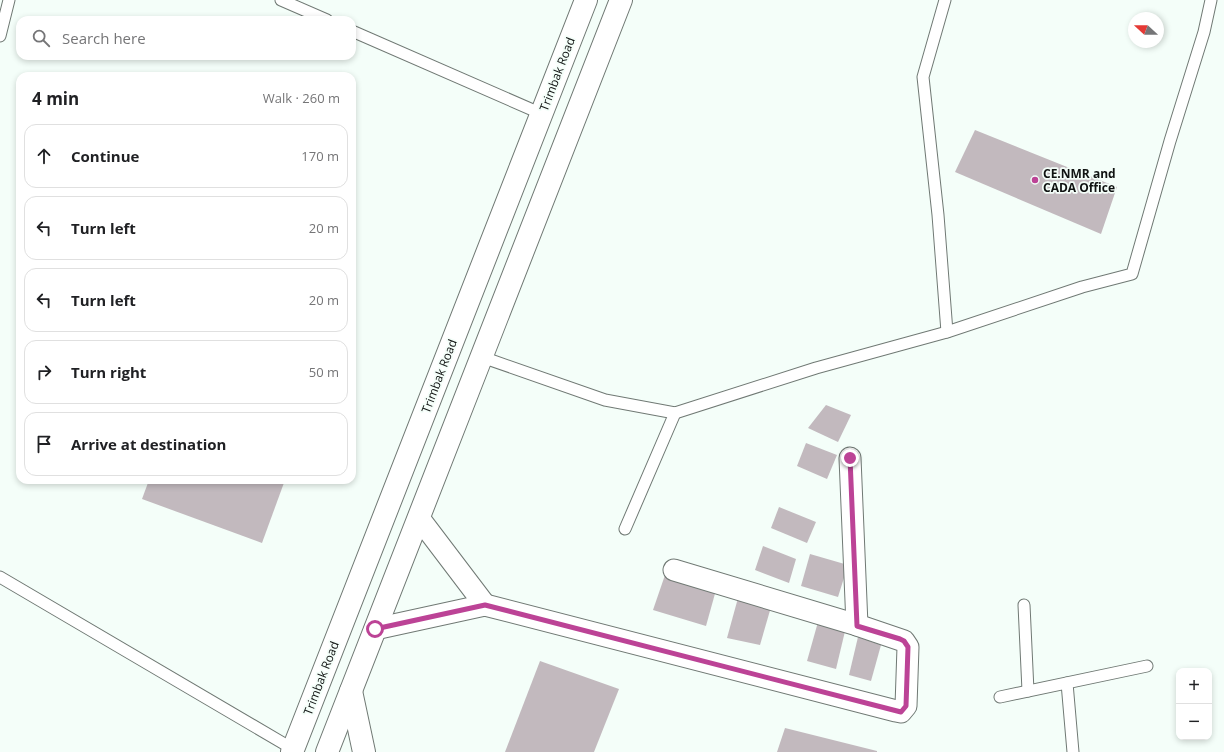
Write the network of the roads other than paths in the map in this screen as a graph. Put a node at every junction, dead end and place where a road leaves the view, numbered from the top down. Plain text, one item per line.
1 (9, 0) edge
2 (281, 0) edge
3 (586, 0) edge
4 (621, 0) edge
5 (944, 0) edge
6 (1211, 0) edge
7 (318, 16) edge
8 (356, 33) edge
9 (0, 36) edge
10 (542, 114) junction
11 (947, 332) junction
12 (482, 356) junction
13 (675, 413) junction
14 (850, 458) dead end
15 (419, 518) junction
16 (625, 529) dead end
17 (674, 570) dead end
18 (0, 577) edge
19 (485, 605) junction
20 (1024, 606) dead end
21 (857, 626) junction
22 (375, 629) junction
23 (1147, 666) dead end
24 (1067, 683) junction
25 (351, 691) junction
26 (1028, 691) junction
27 (1000, 697) dead end
28 (292, 751) edge
29 (327, 752) edge
30 (364, 752) edge
31 (1073, 752) edge

1 - 9 lane
2 - 7 lane
3 - 10 highway, Trimbak Road
4 - 12 highway
5 - 11 lane
6 - 11 lane
8 - 10 lane
10 - 28 highway, Trimbak Road
11 - 13 lane
12 - 13 lane
12 - 15 highway
13 - 16 lane
14 - 21 street
15 - 19 street
15 - 22 highway
17 - 21 street
18 - 28 lane
19 - 21 street
19 - 22 street
20 - 26 lane
22 - 25 highway
23 - 24 lane
24 - 26 lane
24 - 31 lane
25 - 29 highway
25 - 30 highway
26 - 27 lane

